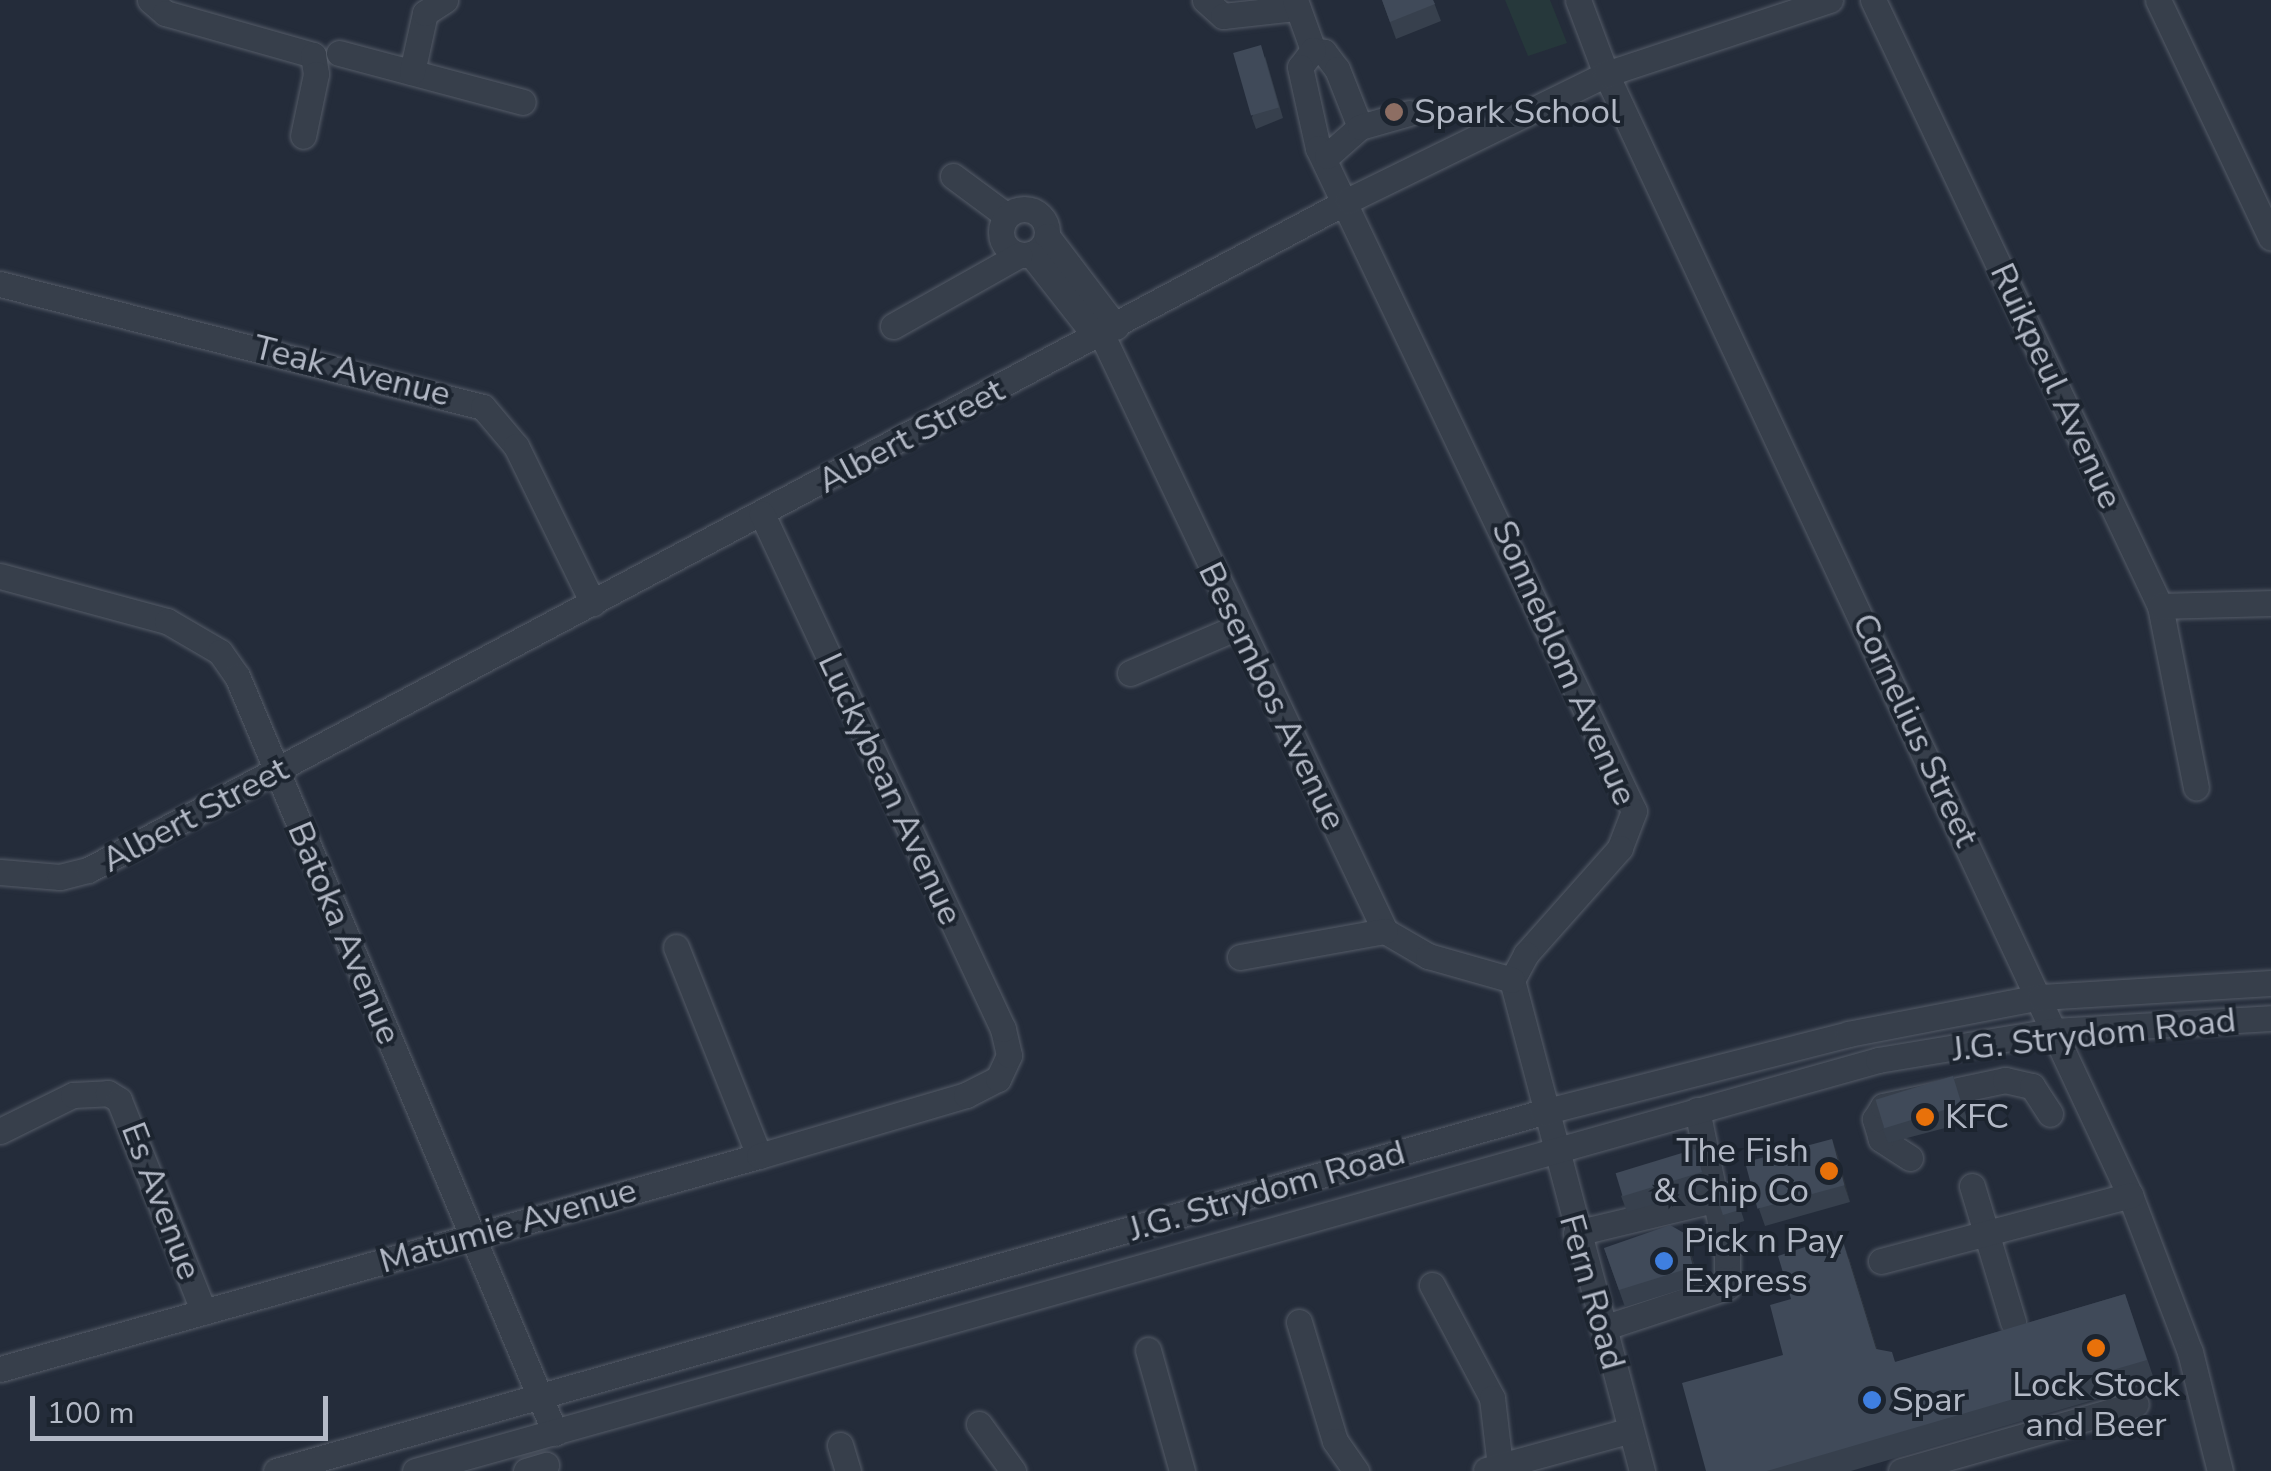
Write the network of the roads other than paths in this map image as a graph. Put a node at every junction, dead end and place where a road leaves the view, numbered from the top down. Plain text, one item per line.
1 (150, 0) edge
2 (445, 0) edge
3 (1205, 0) edge
4 (1578, 0) edge
5 (1830, 0) edge
6 (1873, 0) edge
7 (2158, 0) edge
8 (1295, 4) edge
9 (1312, 50) junction
10 (340, 53) dead end
11 (412, 72) junction
12 (1606, 74) junction
13 (523, 102) dead end
14 (1408, 113) dead end
15 (1360, 127) junction
16 (303, 136) dead end
17 (1326, 156) junction
18 (953, 176) dead end
19 (1348, 200) junction
20 (1007, 216) junction
21 (2271, 238) edge
22 (1033, 248) junction
23 (0, 284) edge
24 (893, 326) dead end
25 (1105, 333) junction
26 (762, 514) junction
27 (0, 576) edge
28 (2271, 602) edge
29 (593, 603) junction
30 (2160, 606) junction
31 (1238, 627) junction
32 (1130, 673) dead end
33 (277, 772) junction
34 (2196, 787) dead end
35 (0, 872) edge
36 (1385, 931) junction
37 (676, 948) dead end
38 (1240, 957) dead end
39 (1512, 980) junction
40 (2271, 984) edge
41 (2041, 997) junction
42 (2271, 1018) edge
43 (2054, 1031) junction
44 (1006, 1066) joint
45 (1697, 1110) junction
46 (1544, 1112) junction
47 (2050, 1114) dead end
48 (0, 1130) edge
49 (1554, 1152) junction
50 (760, 1156) junction
51 (1910, 1158) dead end
52 (1972, 1186) dead end
53 (2130, 1195) junction
54 (1713, 1200) junction
55 (1576, 1233) junction
56 (1988, 1234) junction
57 (471, 1235) junction
58 (1881, 1261) dead end
59 (1432, 1285) dead end
60 (204, 1312) junction
61 (1299, 1322) dead end
62 (2013, 1322) edge
63 (1602, 1328) junction
64 (1148, 1350) dead end
65 (0, 1369) edge
66 (540, 1398) junction
67 (2136, 1404) dead end
68 (979, 1424) dead end
69 (1631, 1430) junction
70 (555, 1433) junction
71 (840, 1445) dead end
72 (1492, 1469) edge
73 (276, 1471) edge
74 (415, 1471) edge
75 (848, 1471) edge
76 (1013, 1471) edge
77 (1182, 1471) edge
78 (1356, 1471) edge
79 (1642, 1471) edge
80 (1901, 1471) edge
81 (2220, 1471) edge

1 - 16 street
2 - 11 street
3 - 8 street
4 - 12 street, Cornelius Street
5 - 12 street, Albert Street
6 - 30 street, Ruikpeul Avenue
7 - 21 street
8 - 9 street
9 - 15 street
9 - 17 street, Sonneblom Avenue
10 - 11 street
11 - 13 street
12 - 19 street, Albert Street
12 - 41 street, Cornelius Street
14 - 15 street
15 - 17 street
17 - 19 street, Sonneblom Avenue
18 - 20 street
19 - 25 street, Albert Street
19 - 39 street, Sonneblom Avenue
20 - 22 street
20 - 22 street
22 - 24 street
22 - 25 street, Besembos Avenue
23 - 29 street, Teak Avenue
25 - 26 street, Albert Street
25 - 31 street, Besembos Avenue
26 - 29 street, Albert Street
26 - 44 street, Luckybean Avenue
27 - 33 street, Batoka Avenue
28 - 30 street
29 - 33 street, Albert Street
30 - 34 street, Ruikpeul Avenue
31 - 32 street
31 - 36 street, Besembos Avenue
33 - 35 street, Albert Street
33 - 57 street, Batoka Avenue
36 - 38 street
36 - 39 street
37 - 50 street
39 - 46 street
40 - 41 street, J.G. Strydom Road
41 - 43 street, Cornelius Street
41 - 46 street, J.G. Strydom Road
42 - 43 street, J.G. Strydom Road
43 - 45 street, J.G. Strydom Road
43 - 53 street, Cornelius Street
44 - 50 street, Matumie Avenue
45 - 49 street, J.G. Strydom Road
45 - 54 street
46 - 49 street, Fern Road
46 - 66 street, J.G. Strydom Road
47 - 51 street
48 - 60 street, Es Avenue
49 - 55 street, Fern Road
49 - 70 street, J.G. Strydom Road
50 - 57 street, Matumie Avenue
52 - 56 street
53 - 56 street
53 - 81 street, Cornelius Street
54 - 55 street
54 - 63 street
55 - 63 street, Fern Road
56 - 58 street
56 - 62 street
57 - 60 street, Matumie Avenue
57 - 66 street, Batoka Avenue
59 - 72 street
60 - 65 street, Matumie Avenue
61 - 78 street
63 - 69 street, Fern Road
64 - 77 street
66 - 70 street, Batoka Avenue
66 - 73 street, J.G. Strydom Road
67 - 80 street
68 - 76 street
69 - 72 street
69 - 79 street, Fern Road
70 - 74 street, J.G. Strydom Road
71 - 75 street

